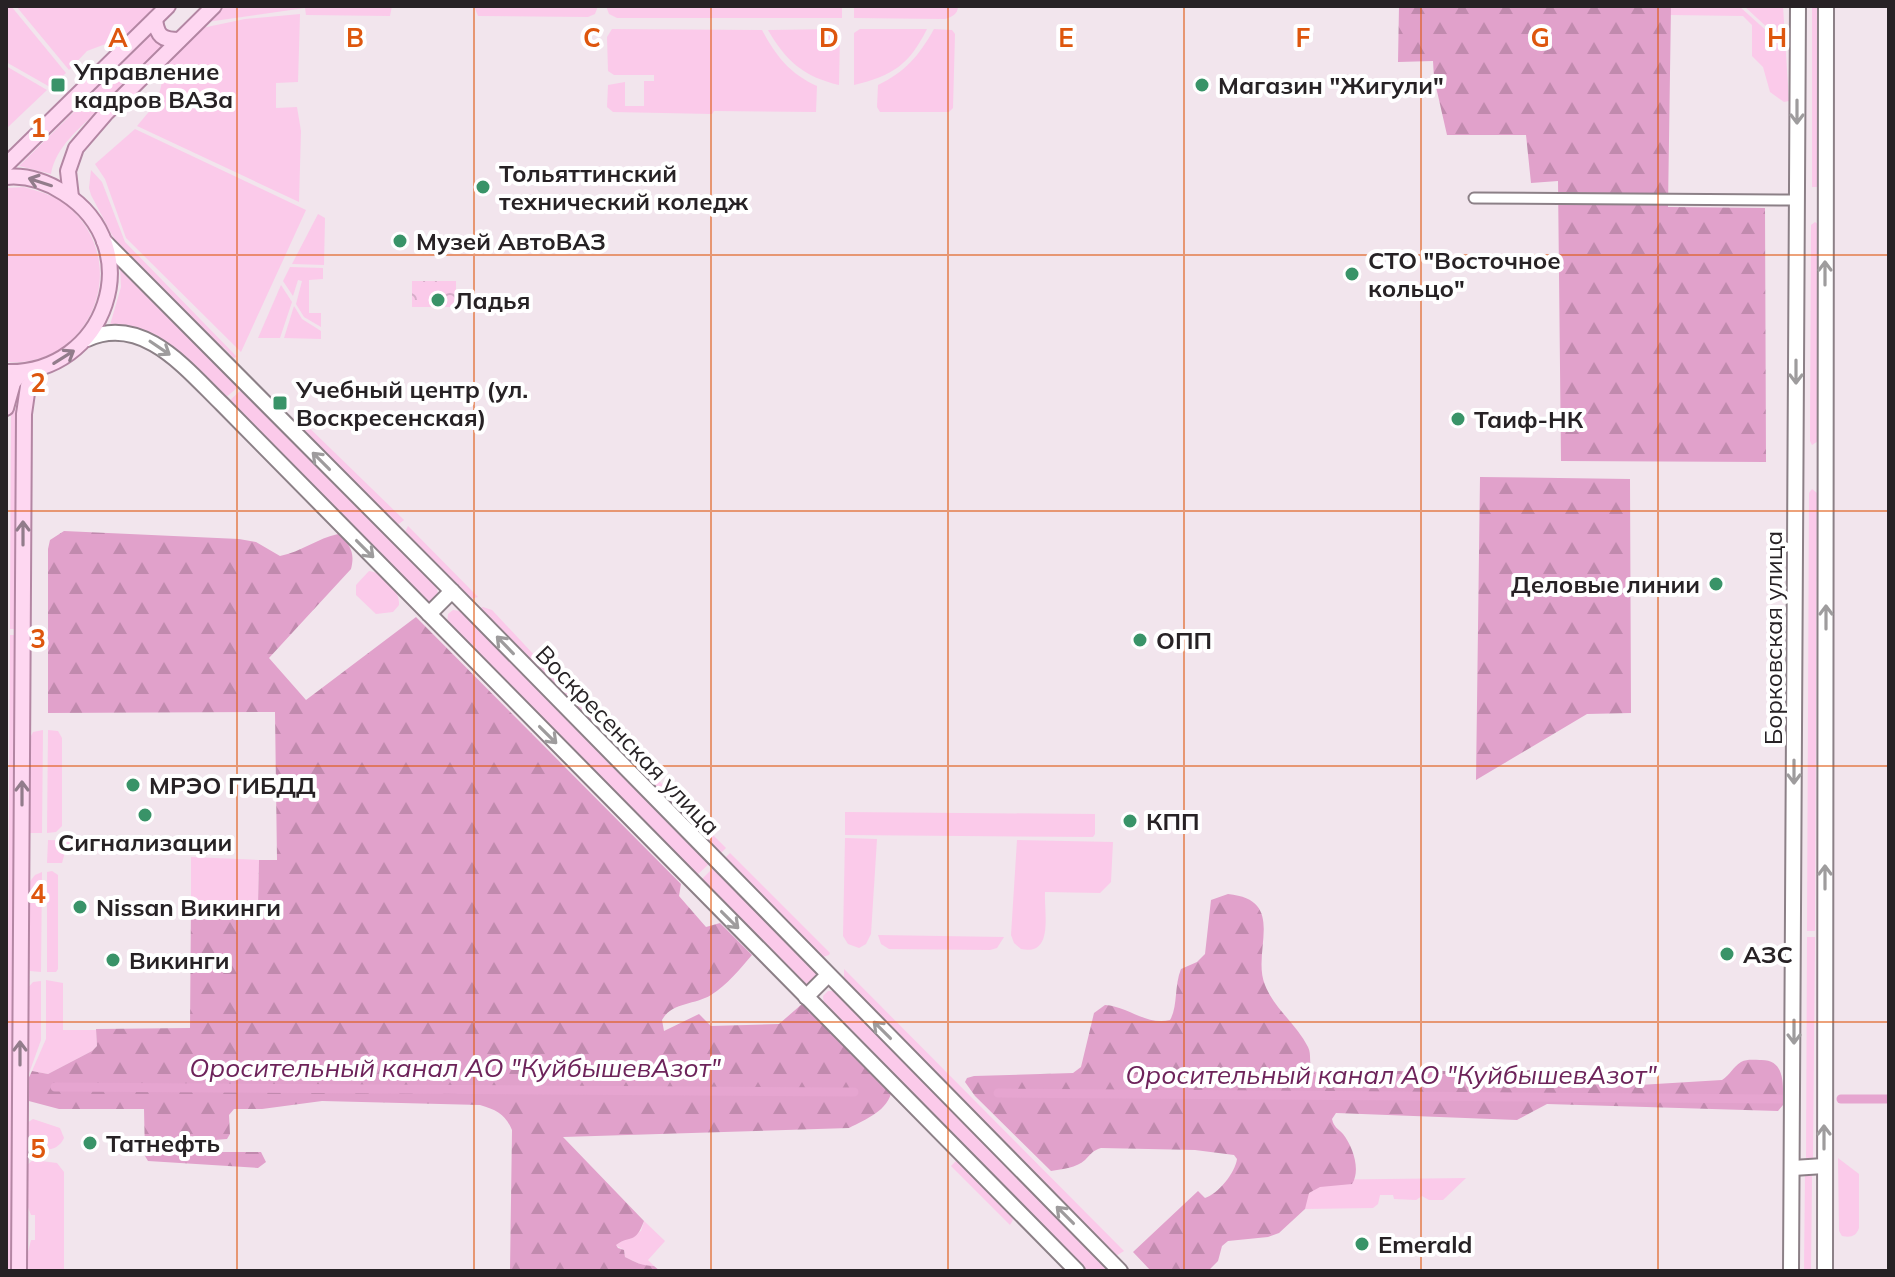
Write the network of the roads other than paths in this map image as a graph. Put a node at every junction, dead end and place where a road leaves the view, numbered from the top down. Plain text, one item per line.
1 (168, 6) edge
2 (214, 6) edge
3 (1789, 6) edge
4 (1798, 6) edge
5 (1826, 6) edge
6 (155, 19) junction
7 (179, 40) junction
8 (1798, 63) junction
9 (6, 165) edge
10 (6, 177) edge
11 (71, 197) junction
12 (1474, 198) dead end
13 (1796, 200) junction
14 (104, 241) junction
15 (87, 339) junction
16 (38, 370) junction
17 (13, 372) edge
18 (6, 408) edge
19 (1825, 459) junction
20 (1795, 460) junction
21 (452, 591) junction
22 (429, 614) junction
23 (828, 975) junction
24 (806, 997) junction
25 (1824, 1166) junction
26 (1793, 1168) junction
27 (19, 1271) edge
28 (1077, 1271) edge
29 (1120, 1271) edge
30 (1791, 1271) edge
31 (1825, 1271) edge

1 - 6 main road
2 - 7 main road
3 - 8 main road
4 - 8 main road, Борковская улица
19 -> 5 main road
6 - 7 main road
6 - 9 main road
7 - 11 main road
8 -> 13 main road, Борковская улица
11 -> 10 main road
11 - 14 main road
12 - 13 street
13 -> 20 main road, Борковская улица
14 - 15 main road
21 -> 14 main road, Воскресенская улица
16 -> 15 main road
15 -> 22 main road
16 - 17 main road
27 -> 16 main road
17 - 18 main road
19 - 20 main road
25 -> 19 main road
20 -> 26 main road, Борковская улица
21 - 22 main road
23 -> 21 main road, Воскресенская улица
22 -> 24 main road
23 - 24 main road
29 -> 23 main road, Воскресенская улица
24 - 28 main road
25 - 26 main road
25 - 31 main road
26 - 30 main road, Борковская улица

